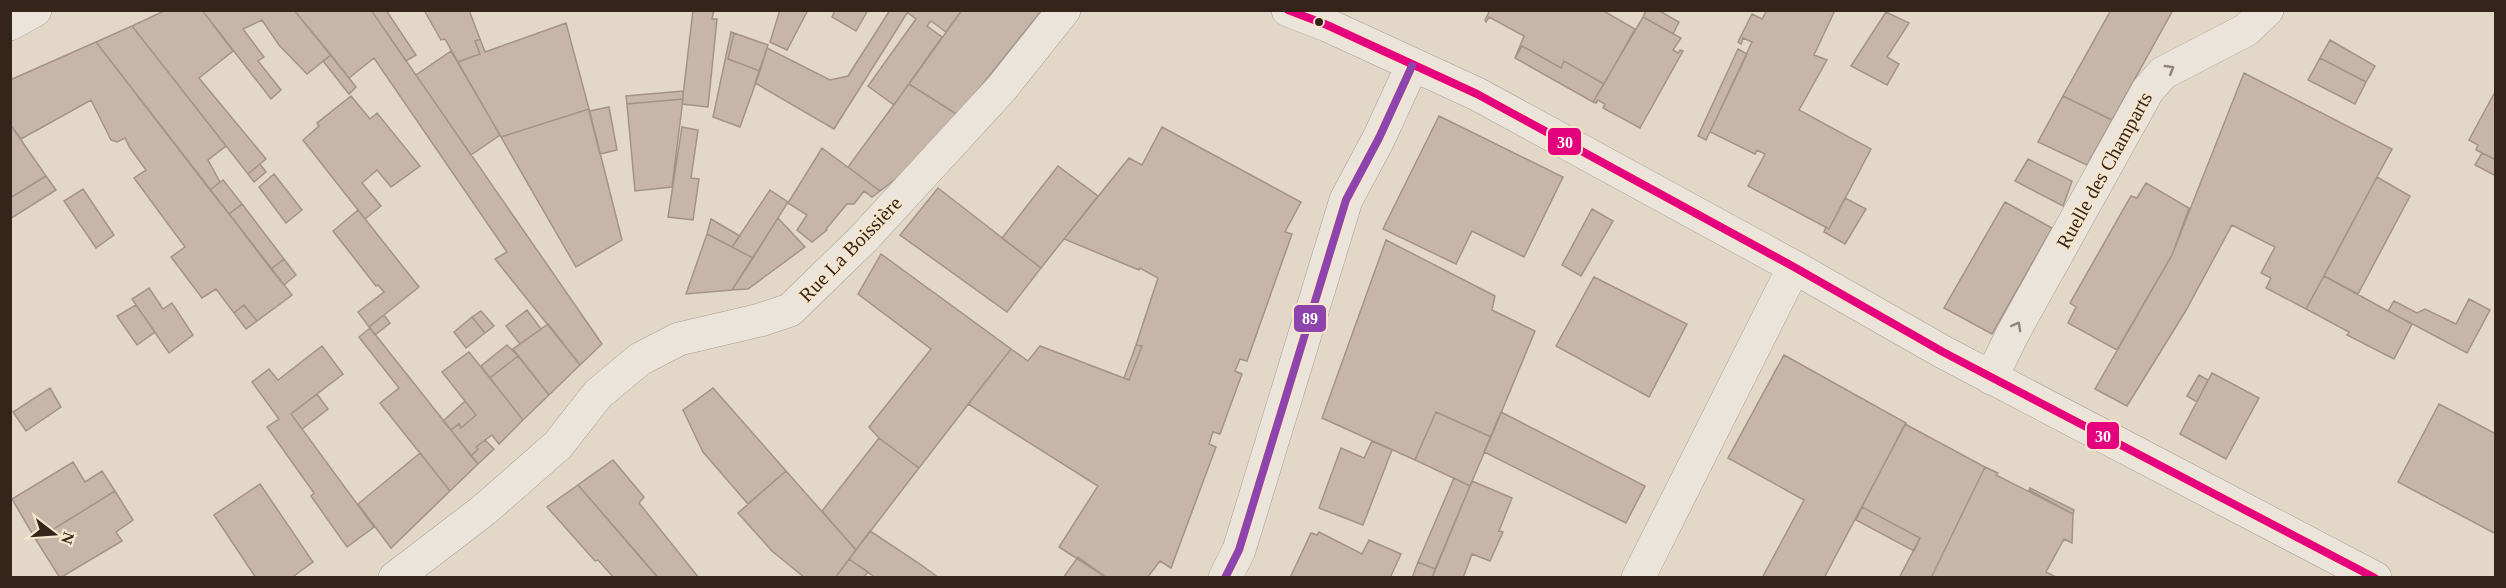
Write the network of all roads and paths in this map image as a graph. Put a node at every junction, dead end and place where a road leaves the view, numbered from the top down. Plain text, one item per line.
1 (35, 10) edge
2 (1064, 10) edge
3 (1288, 10) edge
4 (2267, 10) edge
5 (10, 24) edge
6 (1412, 66) junction
7 (1794, 267) junction
8 (1991, 378) junction
9 (395, 578) edge
10 (1225, 578) edge
11 (1638, 578) edge
12 (2375, 578) edge

1 - 5 street
2 - 9 street, Rue La Boissière
3 - 6 street
8 -> 4 street, Ruelle des Champarts
6 - 7 street
6 - 10 street
7 - 8 street
7 - 11 street
8 - 12 street

